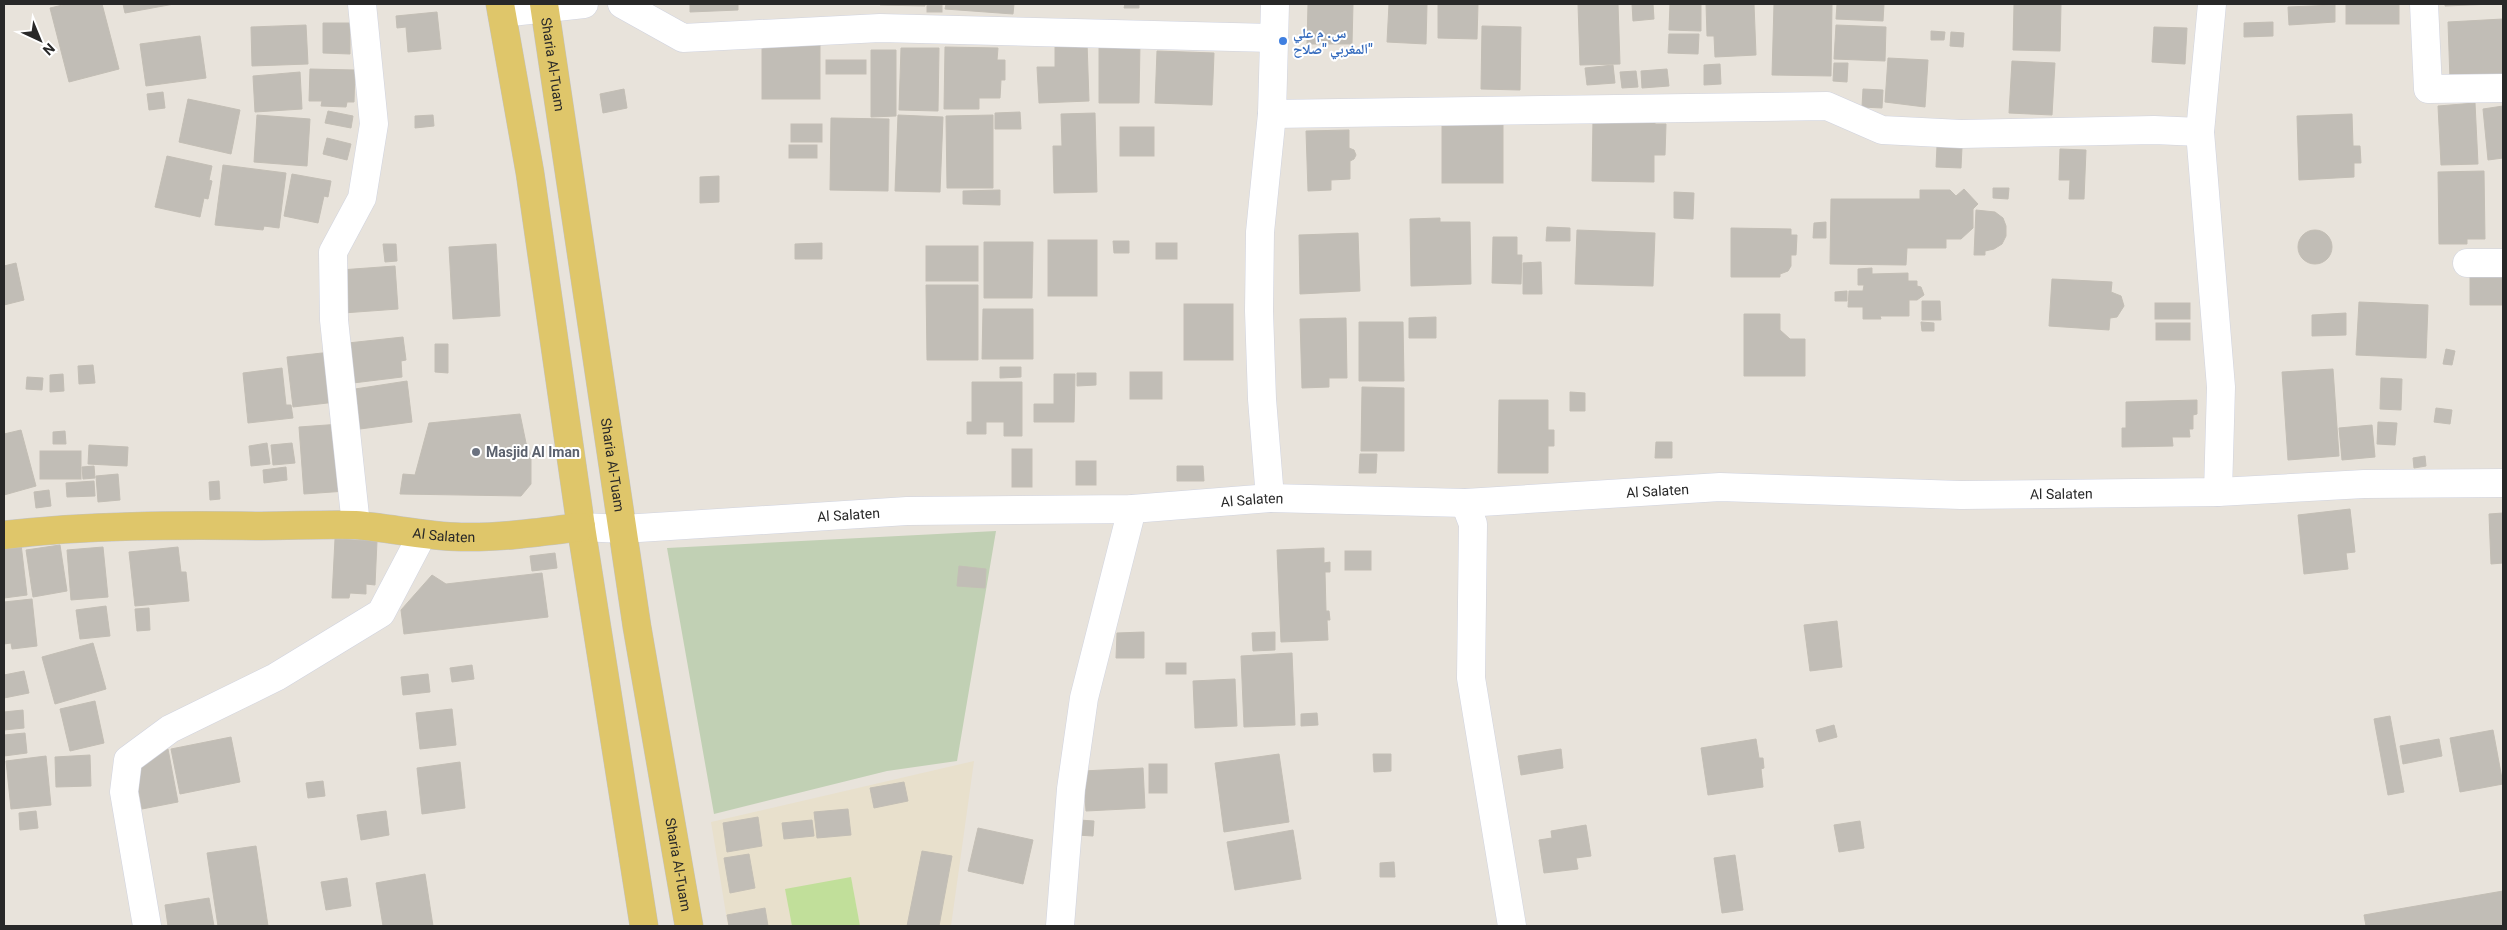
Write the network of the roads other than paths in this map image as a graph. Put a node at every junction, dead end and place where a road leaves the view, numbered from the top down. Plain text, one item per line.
1 (362, 4) edge
2 (584, 4) edge
3 (622, 4) edge
4 (1275, 4) edge
5 (2212, 4) edge
6 (2424, 4) edge
7 (544, 6) edge
8 (501, 8) edge
9 (1274, 38) junction
10 (2503, 88) edge
11 (1272, 114) junction
12 (2200, 132) junction
13 (2503, 262) edge
14 (2467, 264) dead end
15 (2503, 483) edge
16 (2218, 492) junction
17 (1270, 498) junction
18 (1465, 504) junction
19 (1132, 509) junction
20 (356, 526) junction
21 (581, 527) junction
22 (623, 529) junction
23 (4, 535) edge
24 (422, 535) junction
25 (148, 926) edge
26 (644, 926) edge
27 (689, 926) edge
28 (1060, 926) edge
29 (1512, 926) edge

1 - 20 street
2 - 7 street
3 - 9 street
4 - 9 street
5 - 12 street
6 - 10 street
7 - 8 street
7 - 22 main road, Sharia Al-Tuam
8 - 21 main road
9 - 11 street
11 - 12 street
11 - 17 street
12 - 16 street
13 - 14 street
15 - 16 street, Al Salaten
16 - 18 street, Al Salaten
17 - 18 street, Al Salaten
17 - 19 street, Al Salaten
18 - 29 street
19 - 22 street, Al Salaten
19 - 28 street
20 - 23 main road, Al Salaten
20 - 24 main road, Al Salaten
21 - 22 street, Al Salaten
21 - 24 main road, Al Salaten
21 - 26 main road
22 - 27 main road, Sharia Al-Tuam
24 - 25 street

